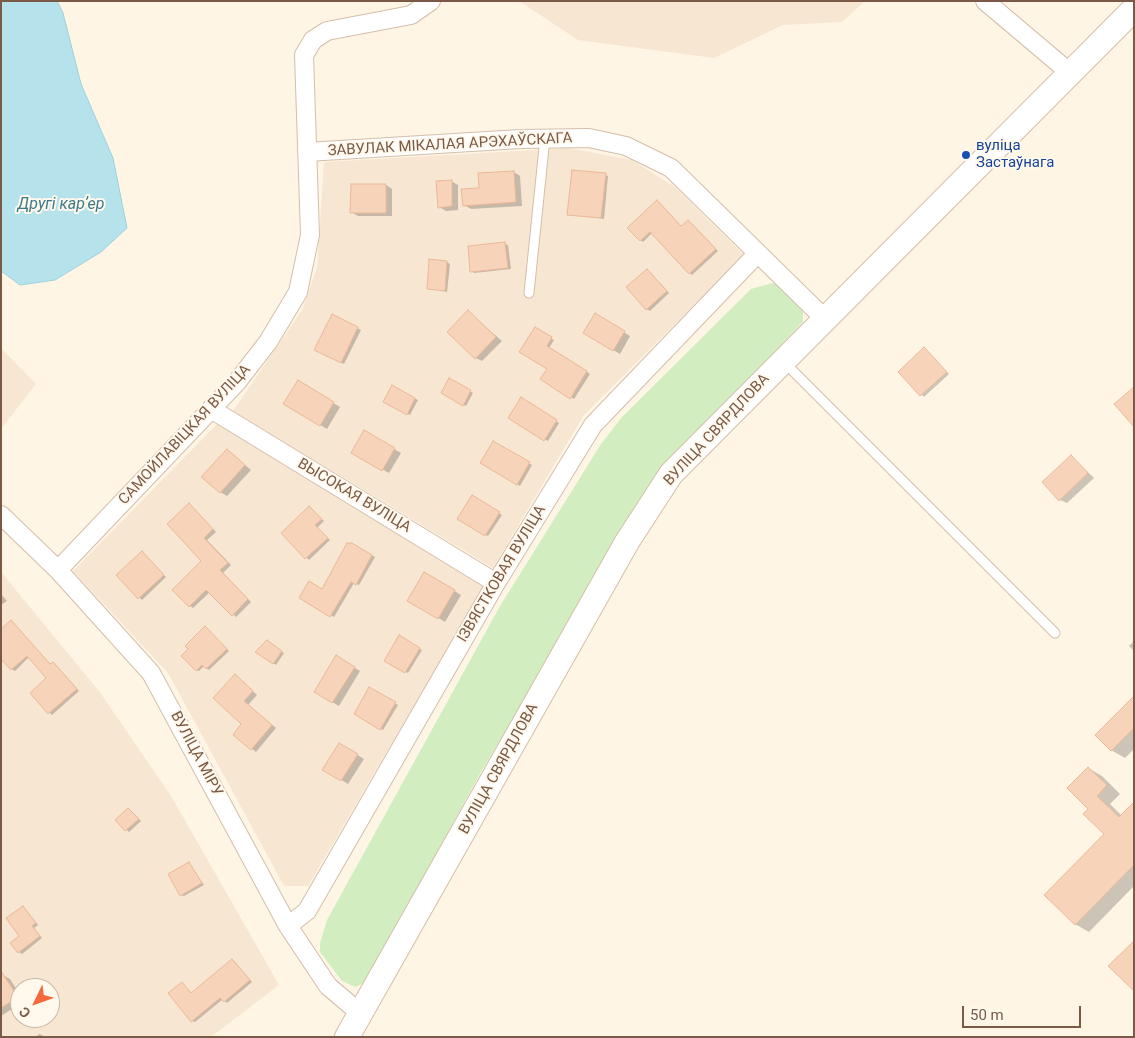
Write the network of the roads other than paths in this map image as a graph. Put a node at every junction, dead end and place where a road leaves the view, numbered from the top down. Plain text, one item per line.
1 (431, 1) edge
2 (985, 1) edge
3 (1134, 9) edge
4 (1069, 72) junction
5 (545, 138) junction
6 (307, 152) junction
7 (758, 253) junction
8 (529, 293) dead end
9 (825, 319) junction
10 (783, 361) junction
11 (211, 410) junction
12 (1, 515) edge
13 (58, 570) junction
14 (496, 584) junction
15 (1055, 632) dead end
16 (288, 926) junction
17 (360, 1014) junction
18 (347, 1037) edge

1 - 6 street, САМОЙЛАВІЦКАЯ ВУЛІЦА
2 - 4 street
3 - 4 street, ВУЛІЦА СВЯРДЛОВА
4 - 9 street, ВУЛІЦА СВЯРДЛОВА
5 - 6 street, ЗАВУЛАК МІКАЛАЯ АРЭХАЎСКАГА
5 - 7 street, ЗАВУЛАК МІКАЛАЯ АРЭХАЎСКАГА
5 - 8 lane
6 - 11 street, САМОЙЛАВІЦКАЯ ВУЛІЦА
7 - 9 street, ЗАВУЛАК МІКАЛАЯ АРЭХАЎСКАГА
7 - 14 street, ІЗВЯСТКОВАЯ ВУЛІЦА
9 - 10 street, ВУЛІЦА СВЯРДЛОВА
10 - 15 lane
10 - 17 street, ВУЛІЦА СВЯРДЛОВА
11 - 13 street, САМОЙЛАВІЦКАЯ ВУЛІЦА
11 - 14 street, ВЫСОКАЯ ВУЛІЦА
12 - 13 street, ВУЛІЦА МІРУ
13 - 16 street, ВУЛІЦА МІРУ
14 - 16 street, ІЗВЯСТКОВАЯ ВУЛІЦА
16 - 17 street, ВУЛІЦА МІРУ
17 - 18 street, ВУЛІЦА СВЯРДЛОВА

